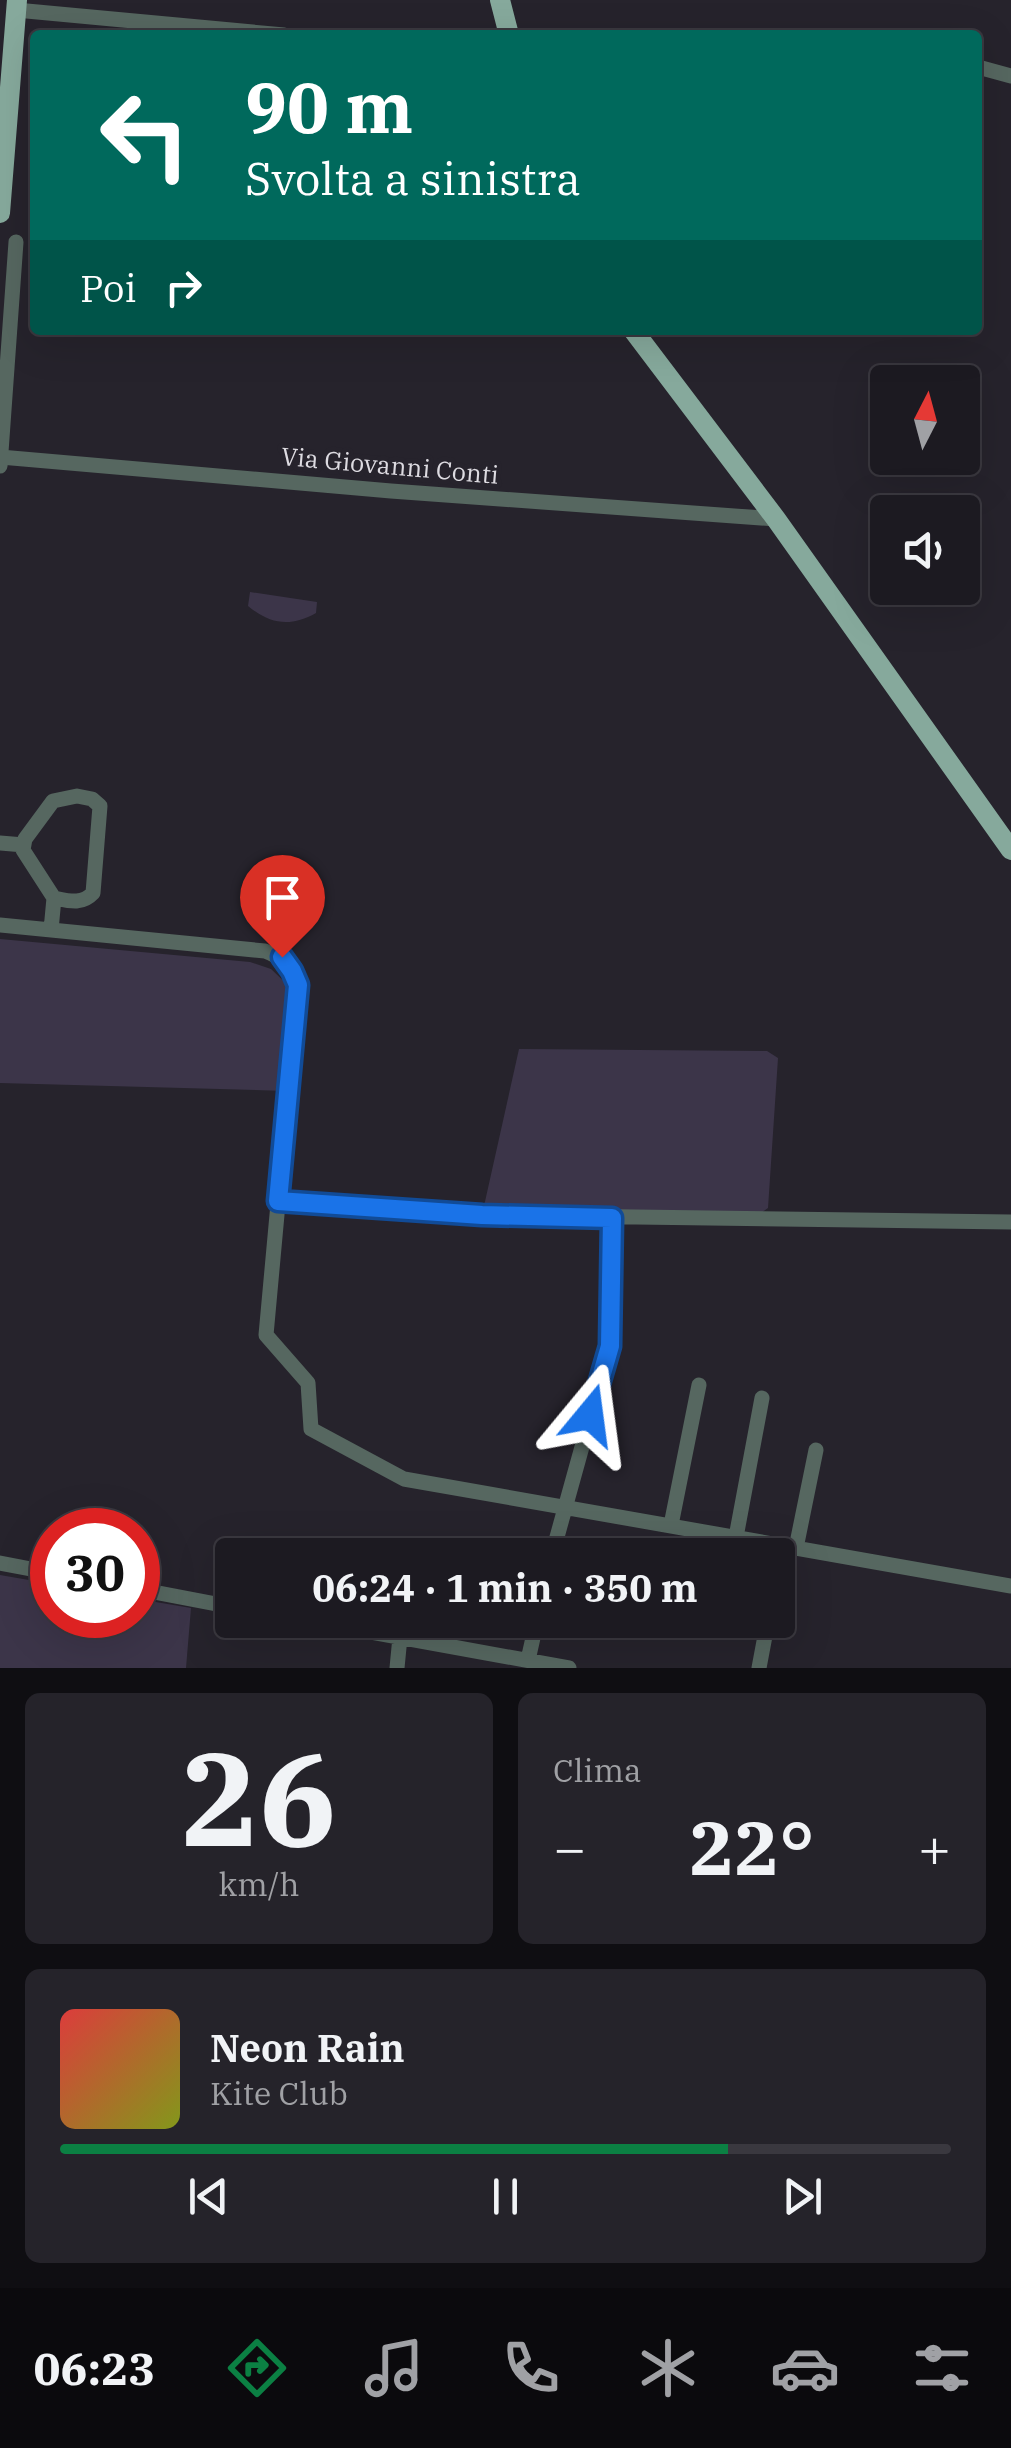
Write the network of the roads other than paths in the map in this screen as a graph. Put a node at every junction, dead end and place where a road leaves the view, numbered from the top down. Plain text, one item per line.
1 (500, 0) edge
2 (16, 5) edge
3 (239, 30) edge
4 (507, 30) edge
5 (982, 69) edge
6 (1011, 76) edge
7 (0, 212) edge
8 (16, 242) dead end
9 (638, 335) edge
10 (0, 457) edge
11 (0, 466) edge
12 (776, 518) junction
13 (0, 842) edge
14 (24, 844) junction
15 (1011, 850) edge
16 (54, 898) junction
17 (0, 925) edge
18 (51, 930) junction
19 (278, 1201) junction
20 (612, 1218) junction
21 (1011, 1222) edge
22 (699, 1385) dead end
23 (762, 1398) dead end
24 (816, 1450) dead end
25 (563, 1505) junction
26 (671, 1525) junction
27 (736, 1537) junction
28 (556, 1538) edge
29 (742, 1538) edge
30 (791, 1538) edge
31 (795, 1547) edge
32 (0, 1564) edge
33 (30, 1569) edge
34 (1011, 1586) edge
35 (160, 1594) edge
36 (215, 1604) edge
37 (400, 1638) edge
38 (406, 1638) edge
39 (533, 1638) edge
40 (765, 1638) edge
41 (528, 1660) junction
42 (397, 1668) edge
43 (569, 1668) edge
44 (759, 1668) edge

1 - 4 main road
2 - 3 street
2 - 7 main road
5 - 6 street
8 - 10 street
9 - 12 main road
10 - 11 street
10 - 12 street, Via Giovanni Conti
12 - 15 main road
13 - 14 street
14 - 16 street
14 - 16 street
16 - 18 street
17 - 18 street
18 - 19 street
19 - 20 street
19 - 25 street
20 - 21 street
20 - 25 street
22 - 26 street
23 - 27 street
24 - 30 street
25 - 26 street
25 - 28 street
26 - 27 street
27 - 29 street
31 - 34 street
32 - 33 street
35 - 36 street
37 - 42 street
38 - 41 street
39 - 41 street
40 - 44 street
41 - 43 street

